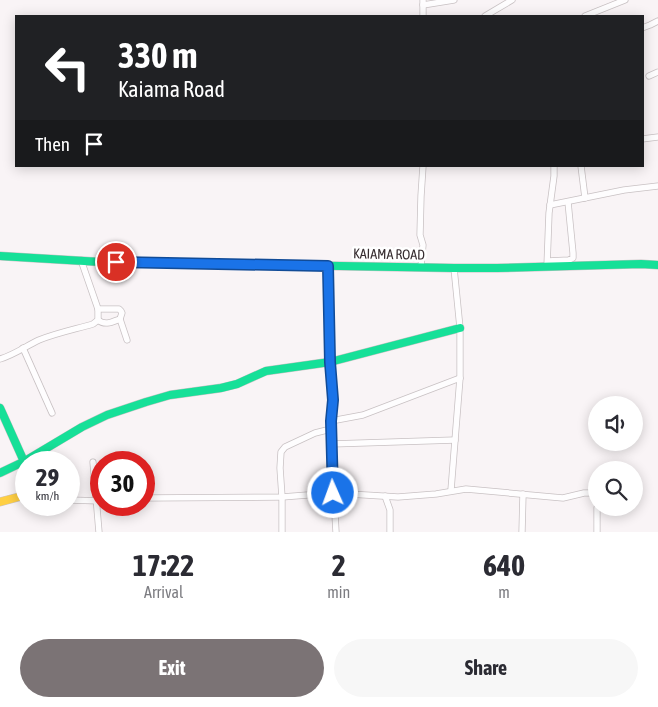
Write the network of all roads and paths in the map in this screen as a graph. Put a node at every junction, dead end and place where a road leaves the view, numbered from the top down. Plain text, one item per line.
1 (454, 0) edge
2 (512, 0) edge
3 (625, 0) edge
4 (422, 3) edge
5 (487, 15) edge
6 (588, 15) edge
7 (658, 21) edge
8 (644, 27) edge
9 (658, 72) edge
10 (649, 76) dead end
11 (658, 137) edge
12 (644, 139) edge
13 (422, 167) edge
14 (554, 167) edge
15 (581, 167) edge
16 (658, 186) edge
17 (585, 198) junction
18 (568, 202) junction
19 (550, 205) junction
20 (0, 256) edge
21 (82, 260) junction
22 (547, 264) junction
23 (658, 265) edge
24 (328, 266) junction
25 (422, 266) junction
26 (454, 268) junction
27 (98, 309) junction
28 (120, 319) junction
29 (98, 320) junction
30 (460, 328) junction
31 (126, 340) dead end
32 (23, 348) junction
33 (0, 359) edge
34 (330, 362) junction
35 (460, 378) junction
36 (0, 408) edge
37 (52, 412) dead end
38 (331, 421) junction
39 (331, 429) junction
40 (455, 440) junction
41 (331, 444) junction
42 (19, 451) edge
43 (45, 451) edge
44 (15, 468) edge
45 (0, 473) edge
46 (451, 490) junction
47 (588, 492) edge
48 (333, 493) junction
49 (522, 494) junction
50 (386, 496) junction
51 (282, 497) junction
52 (15, 498) edge
53 (155, 498) edge
54 (0, 502) edge
55 (99, 516) edge
56 (598, 516) edge
57 (99, 532) edge
58 (282, 532) edge
59 (336, 532) edge
60 (390, 532) edge
61 (522, 532) edge
62 (597, 532) edge

1 - 4 street
2 - 5 street
3 - 6 street
7 - 8 street
9 - 10 street
11 - 12 street
13 - 25 street
14 - 19 street
15 - 17 street
16 - 17 street
17 - 18 street
18 - 19 street
18 - 22 street
19 - 22 street
20 - 21 main road, KAIAMA ROAD
21 - 24 main road, KAIAMA ROAD
21 - 27 street
22 - 23 main road, KAIAMA ROAD
22 - 26 main road, KAIAMA ROAD
24 - 25 main road, KAIAMA ROAD
24 - 34 street
25 - 26 main road, KAIAMA ROAD
26 - 30 street
27 - 28 street
27 - 29 street
28 - 29 street
28 - 31 street
29 - 32 street
30 - 34 main road
30 - 35 street
32 - 33 street
32 - 37 street
34 - 38 street
34 - 43 main road
35 - 38 street
35 - 40 street
36 - 42 main road
38 - 39 street
39 - 41 street
39 - 51 street
40 - 41 street
40 - 46 street
41 - 48 street
44 - 45 main road
46 - 49 street
46 - 50 street
47 - 49 street
48 - 50 street
48 - 51 street
48 - 59 street
49 - 61 street
50 - 60 street
51 - 53 street
51 - 58 street
52 - 54 main road
55 - 57 street
56 - 62 street

